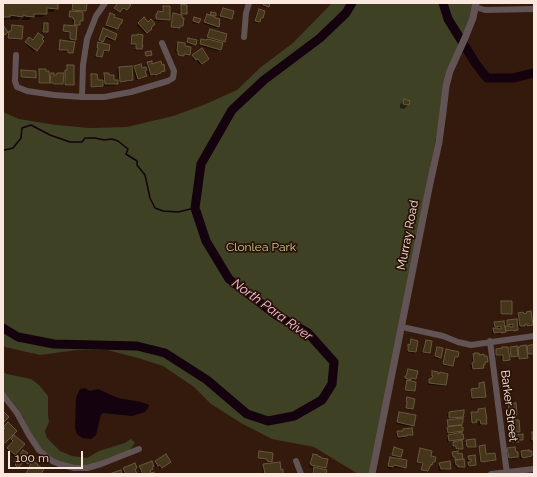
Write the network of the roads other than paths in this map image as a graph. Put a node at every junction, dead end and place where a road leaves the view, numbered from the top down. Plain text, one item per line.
1 (105, 3) edge
2 (249, 3) edge
3 (475, 5) edge
4 (534, 9) edge
5 (244, 37) dead end
6 (162, 43) dead end
7 (16, 54) dead end
8 (82, 97) junction
9 (402, 327) junction
10 (534, 336) edge
11 (490, 341) junction
12 (3, 395) edge
13 (139, 449) dead end
14 (296, 460) dead end
15 (534, 468) edge
16 (507, 473) edge
17 (301, 474) edge
18 (372, 474) edge
19 (491, 474) edge

1 - 8 street
2 - 5 street
3 - 4 street
3 - 9 street, Murray Road
6 - 8 street
7 - 8 street
9 - 11 street
9 - 18 street, Murray Road
10 - 11 street
11 - 16 street, Barker Street
12 - 13 street
14 - 17 street
15 - 16 street
16 - 19 street

